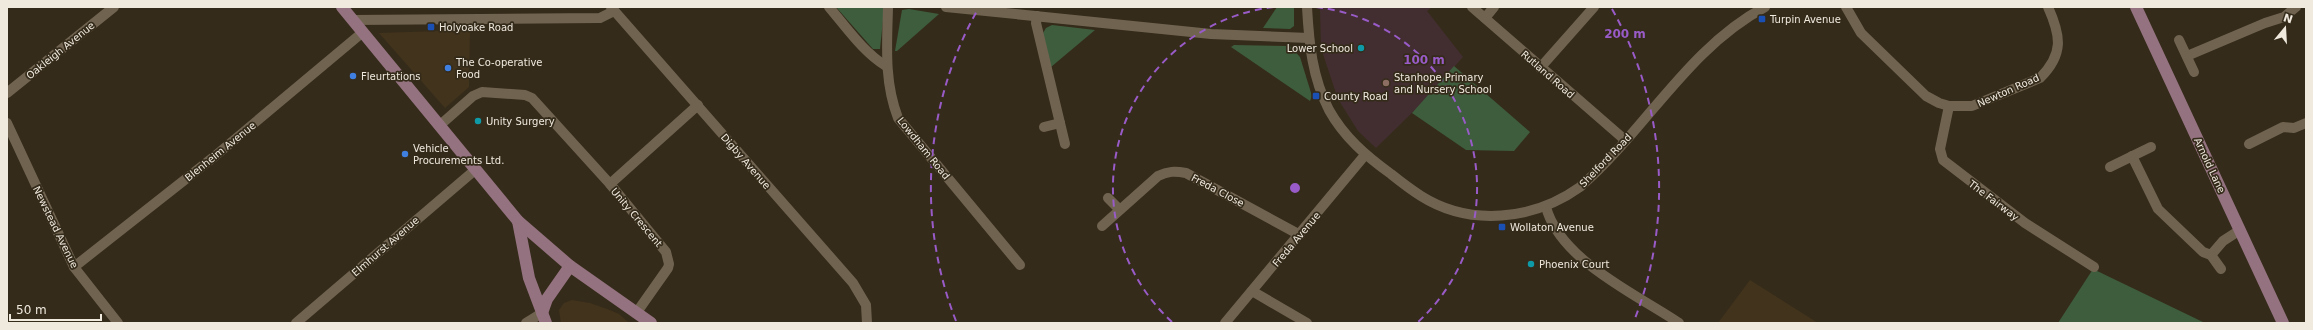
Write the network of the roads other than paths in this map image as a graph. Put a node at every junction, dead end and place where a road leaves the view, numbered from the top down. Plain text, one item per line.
1 (114, 7) edge
2 (342, 7) edge
3 (829, 7) edge
4 (888, 7) edge
5 (946, 7) edge
6 (1306, 7) edge
7 (1472, 7) edge
8 (1494, 7) edge
9 (1594, 7) edge
10 (1846, 7) edge
11 (2048, 7) edge
12 (2136, 7) edge
13 (2296, 7) edge
14 (1759, 8) edge
15 (612, 9) edge
16 (1037, 16) junction
17 (1485, 18) junction
18 (353, 20) junction
19 (363, 32) junction
20 (1309, 38) junction
21 (2179, 40) dead end
22 (2187, 56) junction
23 (886, 66) junction
24 (1540, 68) junction
25 (2194, 72) dead end
26 (7, 93) edge
27 (698, 106) junction
28 (1949, 106) junction
29 (7, 123) edge
30 (1060, 123) junction
31 (2306, 124) edge
32 (439, 126) junction
33 (1044, 127) dead end
34 (1625, 140) junction
35 (1065, 144) dead end
36 (2249, 144) dead end
37 (2151, 147) dead end
38 (1365, 155) junction
39 (2132, 156) junction
40 (2110, 167) dead end
41 (475, 170) junction
42 (610, 184) junction
43 (1108, 198) dead end
44 (1546, 207) junction
45 (1119, 209) junction
46 (518, 221) junction
47 (1102, 226) dead end
48 (2240, 230) junction
49 (1300, 235) junction
50 (2211, 255) junction
51 (1020, 265) dead end
52 (570, 266) junction
53 (74, 267) junction
54 (2094, 267) dead end
55 (2221, 269) dead end
56 (1252, 291) junction
57 (638, 312) junction
58 (544, 318) edge
59 (118, 323) edge
60 (296, 323) edge
61 (526, 323) edge
62 (651, 323) edge
63 (867, 323) edge
64 (1226, 323) edge
65 (1307, 323) edge
66 (1679, 323) edge
67 (2283, 323) edge

1 - 26 street, Oakleigh Avenue
2 - 18 street
3 - 23 street
4 - 23 street, Lowdham Road
5 - 16 street
6 - 20 street, Shelford Road
7 - 17 street, Rutland Road
8 - 17 street
9 - 24 street
10 - 28 street, Newton Road
11 - 28 street, Newton Road
12 - 48 street, Arnold Lane
13 - 22 street
14 - 34 street, Shelford Road
15 - 18 street
15 - 27 street, Digby Avenue
16 - 20 street
16 - 30 street
17 - 24 street, Rutland Road
18 - 19 street
19 - 32 street
19 - 53 street, Blenheim Avenue
20 - 38 street, Shelford Road
21 - 22 street
22 - 25 street
23 - 51 street, Lowdham Road
24 - 34 street, Rutland Road
27 - 42 street, Unity Crescent
27 - 63 street, Digby Avenue
28 - 54 street, The Fairway
29 - 53 street, Newstead Avenue
30 - 33 street
30 - 35 street
31 - 36 street
32 - 41 street
32 - 42 street, Unity Crescent
34 - 44 street, Shelford Road
37 - 39 street
38 - 44 street, Shelford Road
38 - 49 street, Freda Avenue
39 - 40 street
39 - 50 street
41 - 46 street
41 - 60 street, Elmhurst Avenue
42 - 57 street, Unity Crescent
43 - 45 street
44 - 66 street
45 - 47 street, Freda Close
45 - 49 street, Freda Close
46 - 52 street
46 - 58 street
48 - 50 street
48 - 67 street, Arnold Lane
49 - 56 street, Freda Avenue
50 - 55 street
52 - 57 street
52 - 58 street
53 - 59 street, Newstead Avenue
56 - 64 street, Freda Avenue
56 - 65 street
57 - 62 street
58 - 61 street

